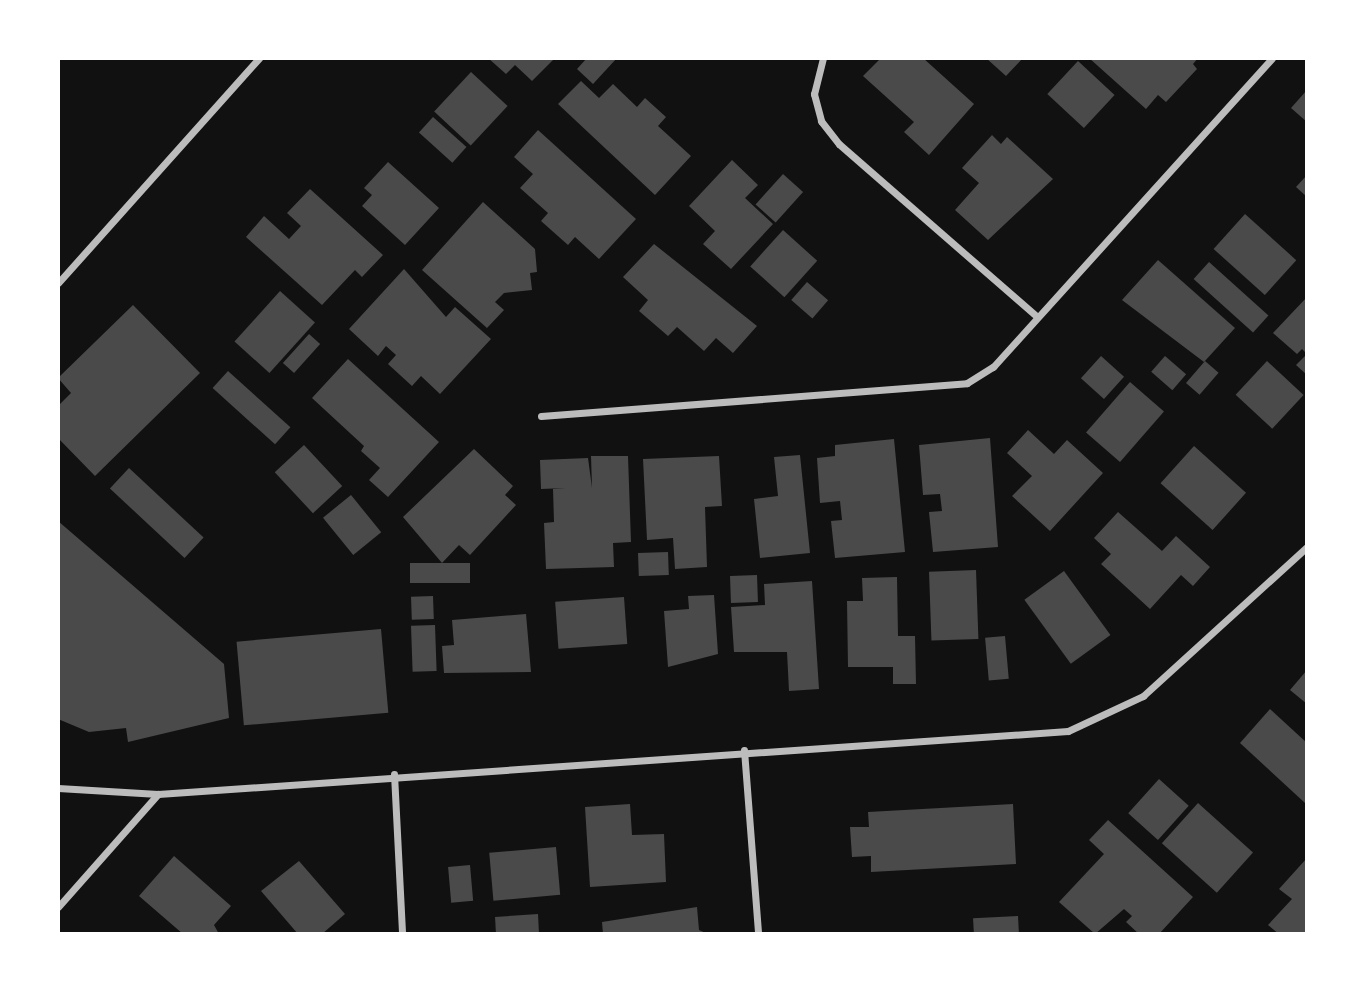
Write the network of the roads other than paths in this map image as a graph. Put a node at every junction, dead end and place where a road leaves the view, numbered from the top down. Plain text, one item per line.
1 (259, 58) edge
2 (823, 58) edge
3 (1272, 58) edge
4 (58, 283) edge
5 (1036, 316) junction
6 (541, 416) dead end
7 (1307, 547) edge
8 (744, 750) junction
9 (394, 774) junction
10 (58, 788) edge
11 (158, 794) junction
12 (58, 907) edge
13 (402, 934) edge
14 (758, 934) edge

1 - 4 street
2 - 5 street
3 - 5 street
5 - 6 street
7 - 8 street
8 - 9 street
8 - 14 street
9 - 11 street
9 - 13 street
10 - 11 street
11 - 12 street

